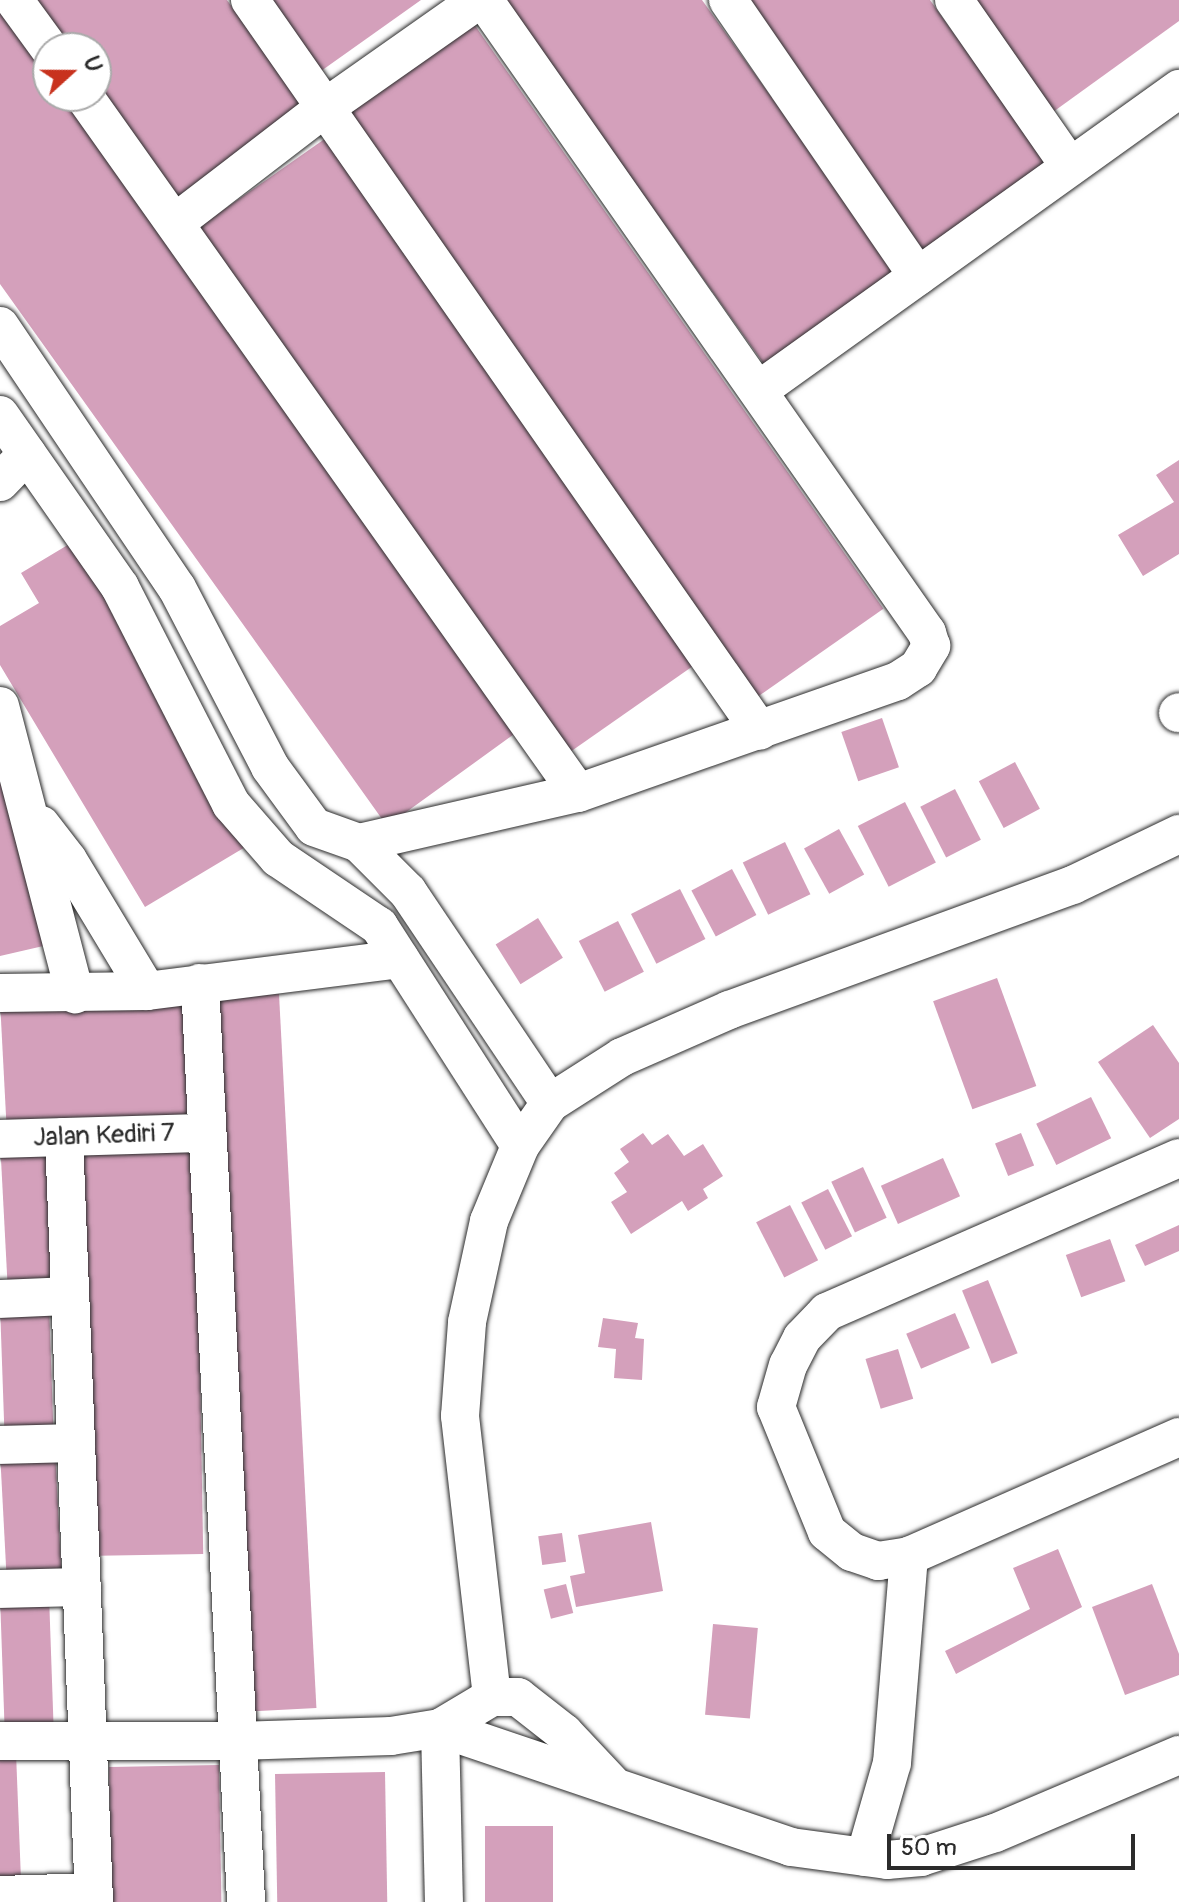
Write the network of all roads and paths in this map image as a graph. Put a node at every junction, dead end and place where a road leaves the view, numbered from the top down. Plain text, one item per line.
1 (14, 0) edge
2 (250, 0) edge
3 (481, 0) edge
4 (728, 0) edge
5 (954, 0) edge
6 (37, 32) edge
7 (1179, 89) edge
8 (326, 107) junction
9 (96, 112) edge
10 (1070, 167) junction
11 (176, 222) junction
12 (918, 276) junction
13 (0, 326) edge
14 (759, 390) junction
15 (0, 415) edge
16 (27, 454) junction
17 (0, 482) edge
18 (0, 706) edge
19 (760, 731) junction
20 (578, 793) junction
21 (31, 812) junction
22 (1177, 839) edge
23 (359, 843) junction
24 (400, 959) junction
25 (200, 983) junction
26 (147, 991) junction
27 (0, 993) edge
28 (75, 994) junction
29 (550, 1103) junction
30 (207, 1133) junction
31 (64, 1137) junction
32 (0, 1139) edge
33 (520, 1146) junction
34 (1179, 1158) edge
35 (70, 1296) junction
36 (0, 1299) edge
37 (1179, 1437) edge
38 (76, 1443) junction
39 (0, 1445) edge
40 (909, 1556) junction
41 (82, 1587) junction
42 (0, 1589) edge
43 (492, 1697) junction
44 (440, 1728) junction
45 (88, 1739) junction
46 (0, 1741) edge
47 (237, 1741) junction
48 (1179, 1755) edge
49 (611, 1783) junction
50 (865, 1857) junction
51 (0, 1895) edge
52 (94, 1897) edge
53 (246, 1902) edge
54 (444, 1902) edge

1 - 6 street
2 - 8 street
3 - 8 street
3 - 14 street
4 - 12 street
5 - 10 street
7 - 10 street
8 - 11 street
8 - 19 street
9 - 11 street
10 - 12 street
11 - 20 street
12 - 14 street
13 - 23 street
14 - 19 street
15 - 16 street
16 - 17 street
16 - 24 street
18 - 21 street
19 - 20 street
20 - 23 street
21 - 26 street
21 - 28 street
22 - 29 street
23 - 29 street
24 - 25 street
24 - 33 street
25 - 26 street
25 - 30 street
26 - 28 street
27 - 28 street
29 - 33 street
30 - 31 street, Jalan Kediri 7
30 - 47 street
31 - 32 street, Jalan Kediri 7
31 - 35 street
33 - 43 street
34 - 40 street
35 - 36 street
35 - 38 street
37 - 40 street
38 - 39 street
38 - 41 street
40 - 50 street
41 - 42 street
41 - 45 street
43 - 44 street
43 - 49 street
44 - 47 street
44 - 49 street
44 - 54 street
45 - 46 street
45 - 47 street
45 - 52 street
47 - 53 street
48 - 50 street
49 - 50 street
51 - 52 street

